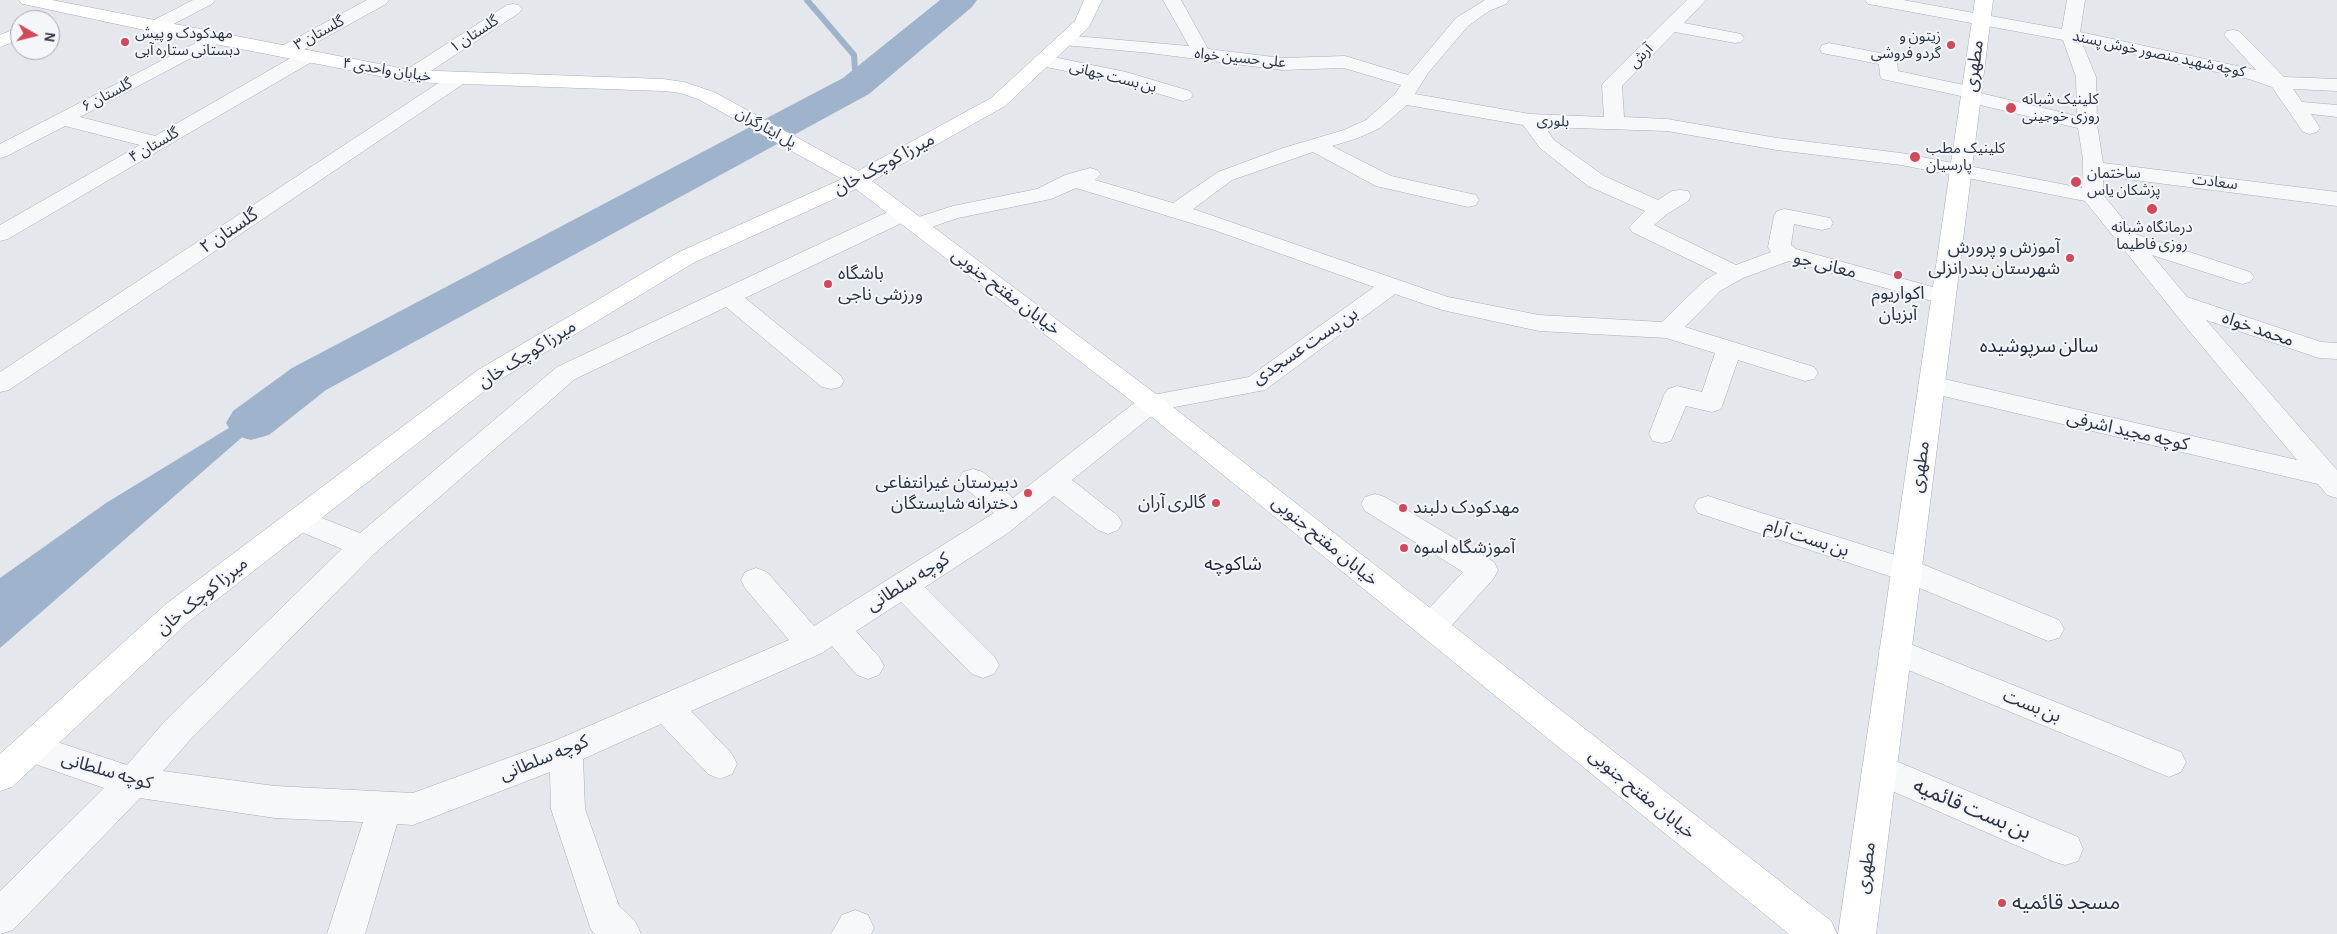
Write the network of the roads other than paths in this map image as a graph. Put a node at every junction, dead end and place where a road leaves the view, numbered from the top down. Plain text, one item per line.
1 (28, 0) edge
2 (100, 0) edge
3 (206, 0) edge
4 (380, 0) edge
5 (1093, 0) edge
6 (1172, 0) edge
7 (1500, 0) edge
8 (1697, 0) edge
9 (1874, 0) edge
10 (2076, 0) edge
11 (72, 3) edge
12 (513, 9) dead end
13 (54, 10) edge
14 (1982, 10) edge
15 (60, 11) edge
16 (110, 17) junction
17 (1671, 26) junction
18 (154, 27) junction
19 (2070, 34) junction
20 (2233, 35) dead end
21 (1736, 38) dead end
22 (213, 39) junction
23 (1064, 40) junction
24 (1828, 49) dead end
25 (285, 52) junction
26 (1202, 54) junction
27 (308, 56) junction
28 (1043, 61) junction
29 (410, 76) junction
30 (459, 78) junction
31 (2279, 83) junction
32 (2337, 85) edge
33 (1408, 90) junction
34 (1970, 94) junction
35 (1183, 95) dead end
36 (707, 96) joint
37 (2296, 107) junction
38 (2337, 111) edge
39 (63, 118) junction
40 (1530, 120) junction
41 (1614, 123) junction
42 (2087, 124) junction
43 (2310, 128) dead end
44 (158, 143) junction
45 (1316, 145) junction
46 (0, 152) edge
47 (824, 160) joint
48 (2093, 168) junction
49 (1960, 169) junction
50 (1095, 172) dead end
51 (858, 180) junction
52 (1073, 180) junction
53 (1680, 196) dead end
54 (2092, 196) junction
55 (2337, 199) edge
56 (1468, 200) dead end
57 (1659, 208) junction
58 (1175, 212) junction
59 (909, 220) junction
60 (1822, 223) dead end
61 (0, 234) edge
62 (2127, 239) junction
63 (1788, 254) junction
64 (1735, 273) junction
65 (2242, 277) dead end
66 (1392, 285) junction
67 (728, 296) junction
68 (1943, 297) junction
69 (2179, 302) junction
70 (1668, 330) junction
71 (1729, 349) junction
72 (2337, 351) edge
73 (1805, 373) dead end
74 (832, 381) dead end
75 (0, 384) edge
76 (1931, 385) junction
77 (1151, 403) junction
78 (1662, 434) dead end
79 (973, 479) dead end
80 (1054, 481) junction
81 (2332, 482) edge
82 (1375, 504) dead end
83 (1708, 506) dead end
84 (1013, 514) junction
85 (299, 520) junction
86 (1108, 523) dead end
87 (364, 546) junction
88 (1906, 570) junction
89 (756, 580) dead end
90 (904, 585) junction
91 (1432, 626) junction
92 (2048, 629) dead end
93 (823, 636) junction
94 (1895, 651) junction
95 (983, 665) dead end
96 (868, 666) dead end
97 (666, 707) junction
98 (30, 748) junction
99 (566, 751) junction
100 (2169, 762) dead end
101 (720, 764) dead end
102 (1879, 769) junction
103 (0, 776) edge
104 (133, 782) junction
105 (385, 807) junction
106 (2065, 849) dead end
107 (0, 917) edge
108 (346, 934) edge
109 (622, 934) edge
110 (1818, 934) edge
111 (1856, 934) edge

1 - 11 main road, خیابان واحدی ۴
2 - 16 main road
3 - 18 street
4 - 25 street, گلستان ۳
5 - 23 main road, میرزا کوچک خان
6 - 26 street
7 - 33 street
8 - 17 street, آرش
9 - 14 street, کوچه شهید منصور خوش پسند
10 - 19 street
11 - 13 main road
11 - 15 main road
11 - 16 main road, خیابان واحدی ۴
12 - 29 street, گلستان ۱
14 - 19 street, کوچه شهید منصور خوش پسند
14 - 34 main road, مطهری
16 - 18 main road, خیابان واحدی ۴
17 - 21 street
17 - 41 street, آرش
18 - 22 main road, خیابان واحدی ۴
19 - 31 street, کوچه شهید منصور خوش پسند
19 - 42 street
20 - 31 street
22 - 25 main road, خیابان واحدی ۴
22 - 39 street, گلستان ۶
23 - 26 street, علی حسین خواه
23 - 28 main road, میرزا کوچک خان
24 - 34 street
25 - 27 main road, خیابان واحدی ۴
26 - 33 street, علی حسین خواه
27 - 29 main road, خیابان واحدی ۴
27 - 44 street, گلستان ۴
28 - 35 street, بن بست جهانی
28 - 51 main road, میرزا کوچک خان
29 - 30 main road, خیابان واحدی ۴
30 - 36 main road, خیابان واحدی ۴
30 - 75 street, گلستان ۲
31 - 32 street, کوچه شهید منصور خوش پسند
31 - 37 street
33 - 40 street, بلوری
33 - 45 street
34 - 42 street
34 - 49 main road, مطهری
36 - 47 main road, پل ایثارگران
37 - 38 street
37 - 43 street
39 - 44 street
39 - 46 street, گلستان ۶
40 - 41 street, بلوری
40 - 57 street
41 - 49 street, بلوری
42 - 48 street
44 - 61 street, گلستان ۴
45 - 56 street
45 - 58 street
47 - 51 main road, خیابان مفتح جنوبی
48 - 54 street
48 - 55 street, سعادت
49 - 54 street, بلوری
49 - 68 main road, مطهری
50 - 52 street
51 - 59 main road, خیابان مفتح جنوبی
51 - 85 main road, میرزا کوچک خان
52 - 58 street
52 - 59 street
53 - 57 street
54 - 62 street
57 - 64 street
58 - 66 street
59 - 67 street
59 - 77 main road, خیابان مفتح جنوبی
60 - 63 street
62 - 65 street
62 - 69 street
63 - 64 street, معانی جو
63 - 68 street, معانی جو
64 - 70 street, معانی جو
66 - 70 street
66 - 77 street, بن بست عسجدی
67 - 74 street
67 - 87 street
68 - 76 main road, مطهری
69 - 72 street, محمد خواه
69 - 81 street
70 - 71 street
71 - 73 street
71 - 78 street
76 - 81 street, کوچه مجید اشرفی
76 - 88 main road, مطهری
77 - 80 street, کوچه سلطانی
77 - 91 main road, خیابان مفتح جنوبی
79 - 84 street
80 - 84 street, کوچه سلطانی
80 - 86 street
82 - 91 street
83 - 88 street, بن بست آرام
84 - 90 street, کوچه سلطانی
85 - 87 street
85 - 98 main road, میرزا کوچک خان
87 - 104 street
88 - 92 street, بن بست آرام
88 - 94 main road, مطهری
89 - 93 street
90 - 93 street, کوچه سلطانی
90 - 95 street
91 - 110 main road, خیابان مفتح جنوبی
93 - 96 street
93 - 97 street, کوچه سلطانی
94 - 100 street, بن بست
94 - 102 main road, مطهری
97 - 99 street, کوچه سلطانی
97 - 101 street
98 - 103 main road, میرزا کوچک خان
98 - 104 street, کوچه سلطانی
99 - 105 street, کوچه سلطانی
99 - 109 street
102 - 106 street, بن بست قائمیه
102 - 111 main road, مطهری
104 - 105 street, کوچه سلطانی
104 - 107 street
105 - 108 street

